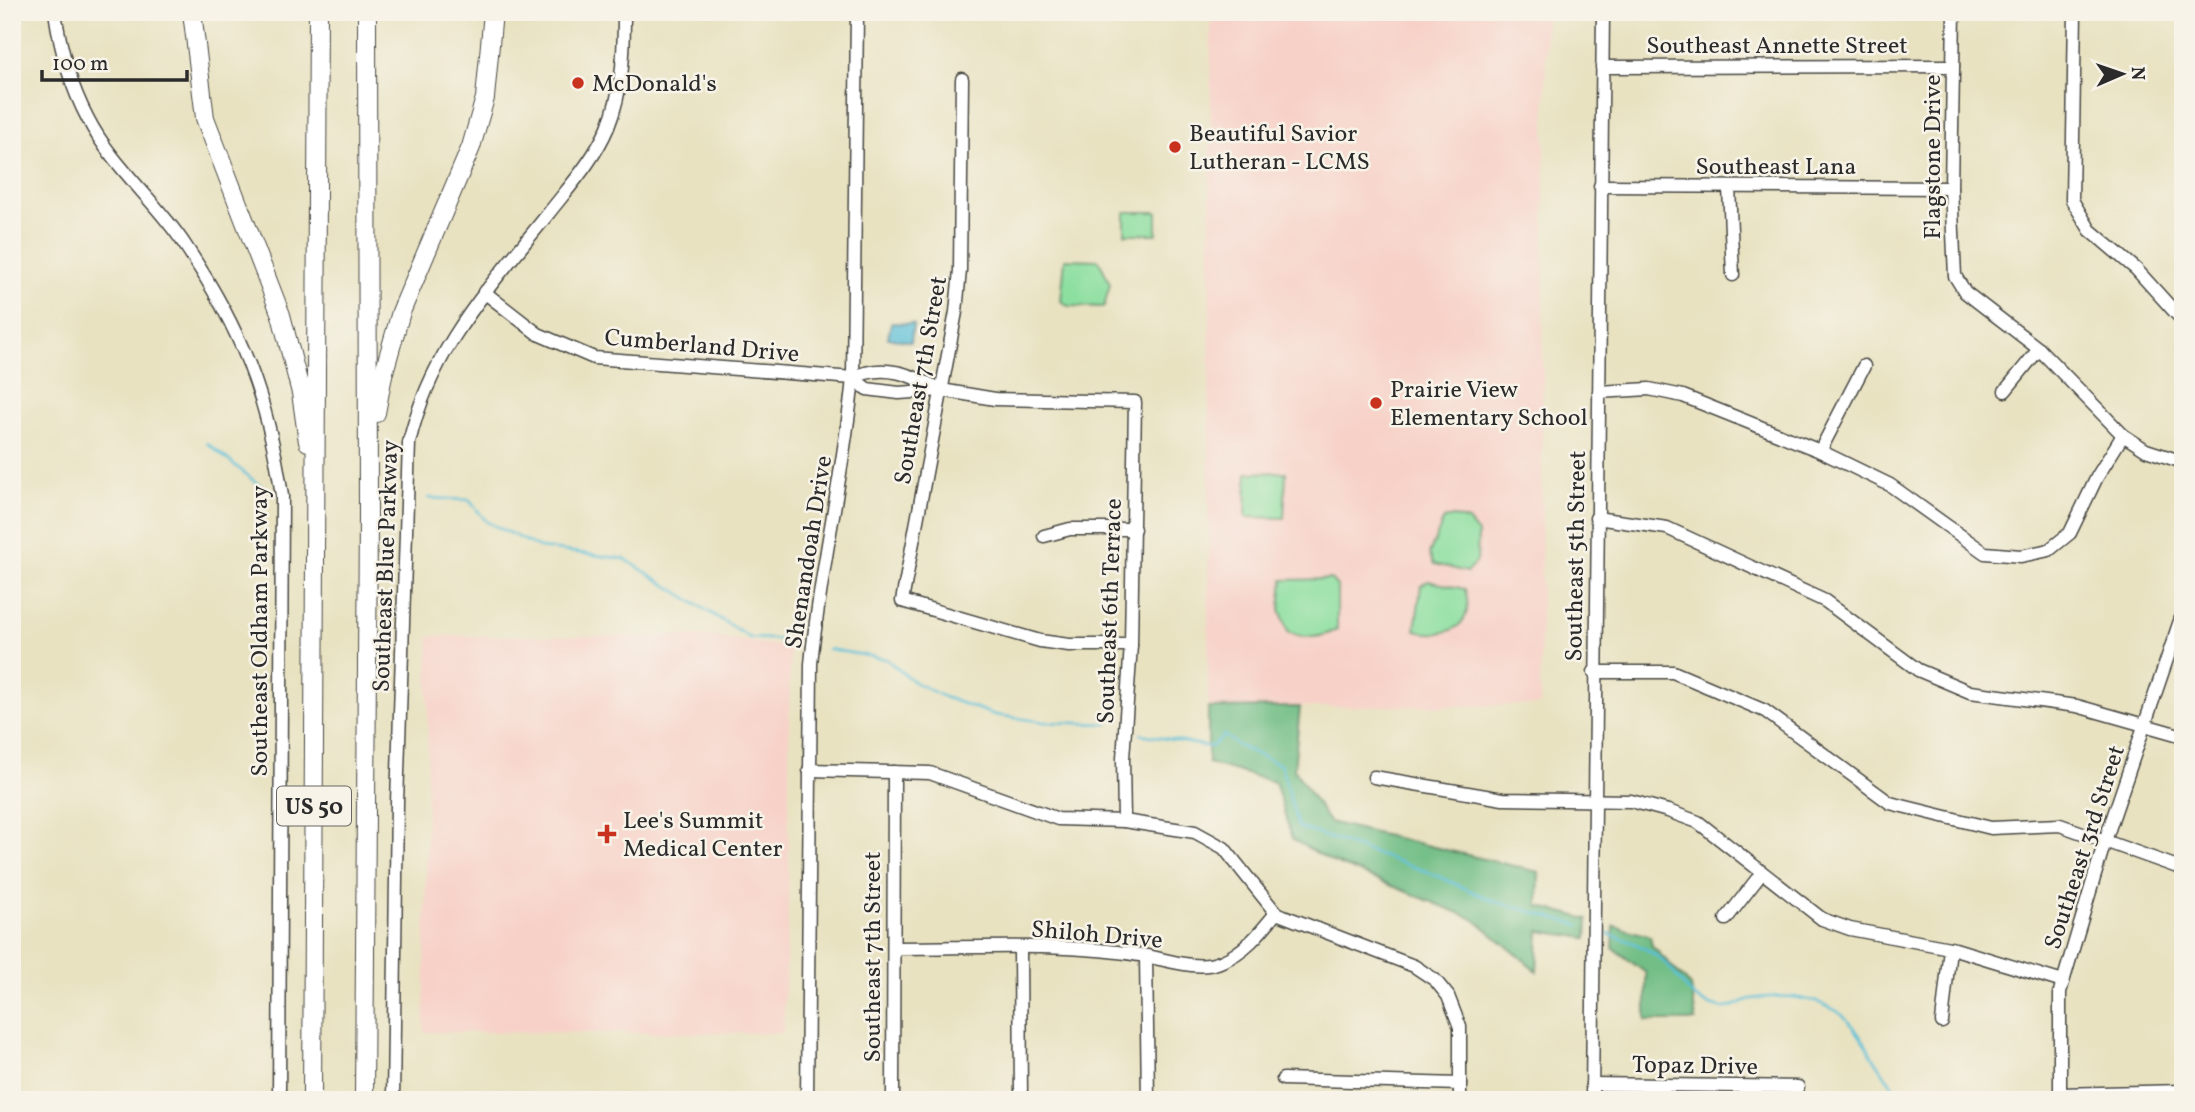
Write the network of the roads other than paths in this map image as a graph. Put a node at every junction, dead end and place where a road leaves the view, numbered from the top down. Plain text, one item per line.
1 (55, 12) edge
2 (192, 12) edge
3 (318, 12) edge
4 (367, 12) edge
5 (493, 12) edge
6 (624, 12) edge
7 (857, 12) edge
8 (1603, 12) edge
9 (1954, 12) edge
10 (2076, 12) edge
11 (1953, 66) junction
12 (1602, 67) junction
13 (962, 79) dead end
14 (1600, 186) junction
15 (1729, 187) junction
16 (1951, 188) junction
17 (1732, 275) dead end
18 (484, 292) junction
19 (2183, 321) edge
20 (2039, 349) junction
21 (1864, 366) dead end
22 (853, 378) junction
23 (941, 390) junction
24 (2005, 391) dead end
25 (1599, 392) junction
26 (1136, 402) joint
27 (2123, 435) junction
28 (1820, 451) junction
29 (2183, 461) edge
30 (316, 511) junction
31 (368, 517) junction
32 (1597, 518) junction
33 (1134, 529) junction
34 (1044, 537) dead end
35 (2183, 612) edge
36 (1131, 645) junction
37 (1594, 672) junction
38 (2146, 725) junction
39 (2183, 736) edge
40 (809, 771) junction
41 (894, 772) junction
42 (1374, 777) dead end
43 (1594, 800) junction
44 (1124, 821) junction
45 (2105, 841) junction
46 (2183, 869) edge
47 (1761, 874) junction
48 (1276, 913) junction
49 (1726, 919) dead end
50 (894, 948) junction
51 (1020, 948) junction
52 (1950, 948) junction
53 (1146, 956) junction
54 (2063, 982) junction
55 (1942, 1022) dead end
56 (1283, 1079) dead end
57 (1460, 1084) junction
58 (1592, 1084) junction
59 (1798, 1087) dead end
60 (2183, 1091) edge
61 (12, 1094) edge
62 (2060, 1097) edge
63 (21, 1100) edge
64 (279, 1100) edge
65 (312, 1100) edge
66 (364, 1100) edge
67 (393, 1100) edge
68 (807, 1100) edge
69 (893, 1100) edge
70 (1021, 1100) edge
71 (1148, 1100) edge
72 (1460, 1100) edge
73 (1591, 1100) edge

1 - 64 street, Southeast Oldham Parkway
2 - 30 highway
3 - 30 highway, US 50
4 - 31 highway, US 50
5 - 31 highway
6 - 18 street, Southeast Blue Parkway
7 - 22 street, Shenandoah Drive
8 - 12 street, Southeast 5th Street
9 - 11 street, Flagstone Drive
10 - 19 street
11 - 12 street, Southeast Annette Street
11 - 16 street, Flagstone Drive
12 - 14 street, Southeast 5th Street
13 - 23 street, Southeast 7th Street
14 - 15 street, Southeast Lana
14 - 25 street, Southeast 5th Street
15 - 16 street, Southeast Lana
15 - 17 street
16 - 20 street, Flagstone Drive
18 - 22 street, Cumberland Drive
18 - 67 street, Southeast Blue Parkway
20 - 24 street
20 - 27 street
21 - 28 street
22 - 23 street, Cumberland Drive
22 - 23 street, Cumberland Drive
22 - 40 street, Shenandoah Drive
23 - 26 street, Cumberland Drive
23 - 36 street, Southeast 7th Street
25 - 28 street
25 - 32 street, Southeast 5th Street
26 - 33 street, Southeast 6th Terrace
27 - 28 street
27 - 29 street
30 - 65 highway, US 50
31 - 66 highway, US 50
32 - 37 street, Southeast 5th Street
32 - 38 street
33 - 34 street
33 - 36 street, Southeast 6th Terrace
35 - 38 street, Southeast 3rd Street
36 - 44 street, Southeast 6th Terrace
37 - 43 street, Southeast 5th Street
37 - 45 street
38 - 39 street
38 - 45 street, Southeast 3rd Street
40 - 41 street
40 - 68 street, Shenandoah Drive
41 - 44 street
41 - 50 street, Southeast 7th Street
42 - 43 street
43 - 47 street
43 - 58 street, Southeast 5th Street
44 - 48 street
45 - 46 street
45 - 54 street, Southeast 3rd Street
47 - 49 street
47 - 52 street
48 - 53 street, Shiloh Drive
48 - 57 street
50 - 51 street, Shiloh Drive
50 - 69 street, Southeast 7th Street
51 - 53 street, Shiloh Drive
51 - 70 street
52 - 54 street
52 - 55 street
53 - 71 street
54 - 62 street, Southeast 3rd Street
56 - 57 street
57 - 72 street
58 - 59 street, Topaz Drive
58 - 73 street, Southeast 5th Street
60 - 62 street
61 - 63 street

